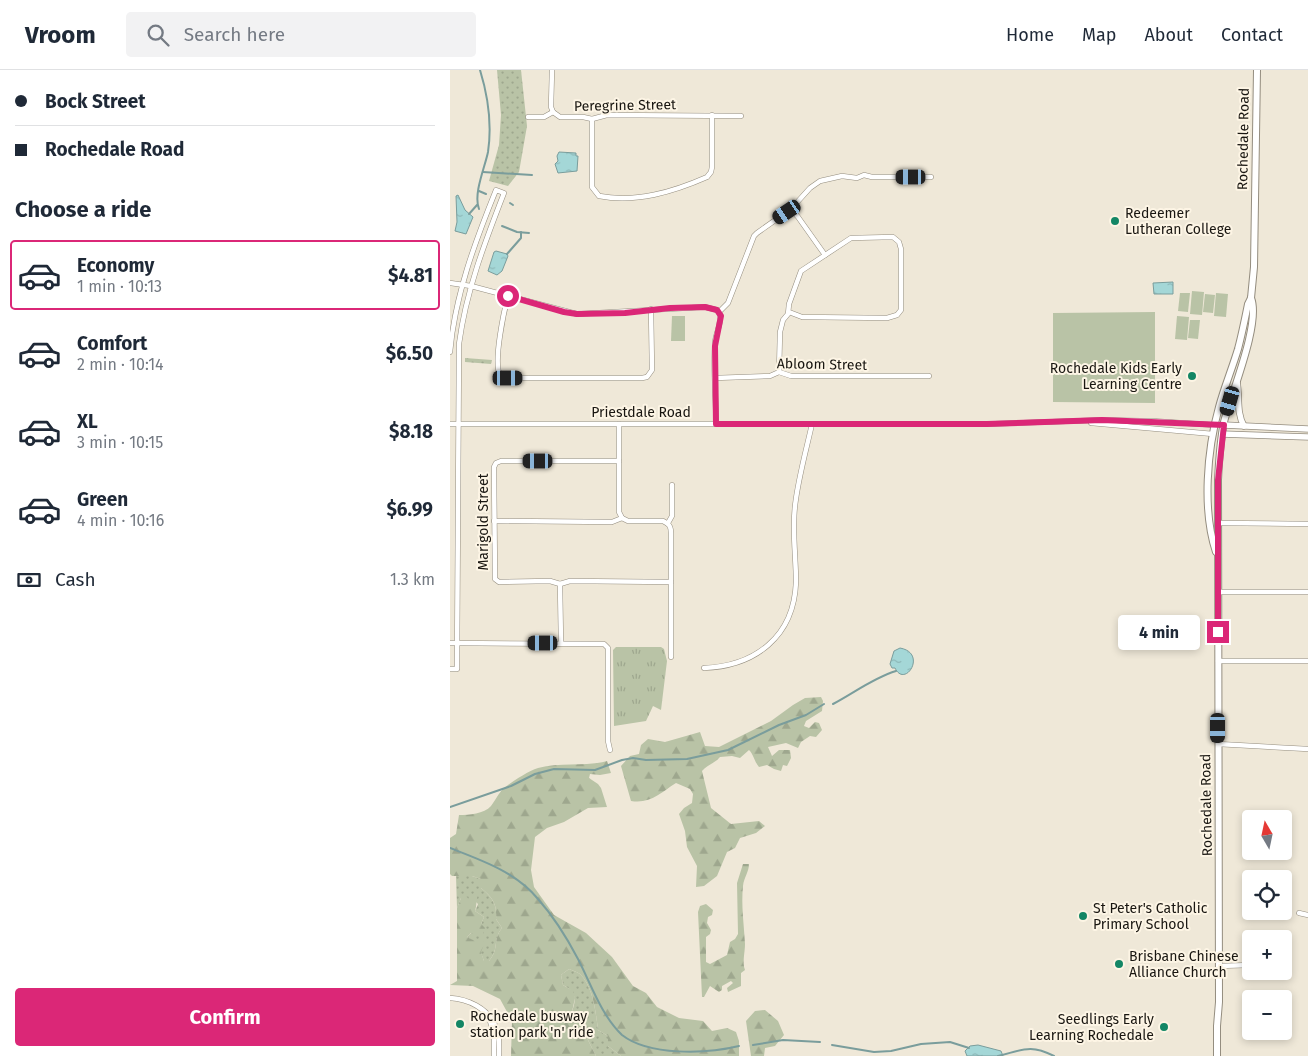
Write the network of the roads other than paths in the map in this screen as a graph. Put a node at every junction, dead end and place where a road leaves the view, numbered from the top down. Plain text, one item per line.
1 (552, 70) edge
2 (1257, 70) edge
3 (553, 112) junction
4 (712, 116) junction
5 (741, 116) dead end
6 (528, 117) dead end
7 (592, 119) junction
8 (931, 177) dead end
9 (791, 209) junction
10 (825, 255) junction
11 (450, 283) edge
12 (462, 285) junction
13 (471, 286) junction
14 (508, 296) junction
15 (1252, 298) junction
16 (652, 310) junction
17 (719, 312) junction
18 (789, 312) junction
19 (450, 352) edge
20 (779, 372) junction
21 (929, 376) dead end
22 (715, 378) junction
23 (1237, 380) junction
24 (1072, 421) junction
25 (450, 424) edge
26 (458, 424) junction
27 (619, 424) junction
28 (716, 424) junction
29 (812, 424) junction
30 (1214, 425) junction
31 (1224, 425) junction
32 (1244, 426) junction
33 (1308, 429) edge
34 (1213, 434) junction
35 (1222, 434) junction
36 (1308, 437) edge
37 (619, 461) junction
38 (672, 485) dead end
39 (622, 518) junction
40 (494, 521) junction
41 (668, 523) junction
42 (1218, 523) junction
43 (1308, 524) edge
44 (1217, 553) junction
45 (671, 582) junction
46 (560, 584) junction
47 (1218, 592) junction
48 (1308, 592) edge
49 (450, 643) edge
50 (457, 643) junction
51 (561, 643) junction
52 (672, 657) dead end
53 (1218, 661) junction
54 (1308, 661) edge
55 (704, 668) dead end
56 (450, 669) edge
57 (1218, 744) junction
58 (1308, 749) edge
59 (610, 750) dead end
60 (1299, 913) dead end
61 (1308, 915) edge
62 (1242, 965) edge
63 (1219, 966) junction
64 (450, 998) edge
65 (489, 1017) junction
66 (494, 1056) edge
67 (499, 1056) edge
68 (1217, 1056) edge

1 - 3 street
2 - 15 main road, Rochedale Road
3 - 6 street
3 - 7 street, Peregrine Street
4 - 5 street, Peregrine Street
4 - 7 street, Peregrine Street
4 - 7 street
8 - 9 street
9 - 10 street
9 - 17 street
10 - 18 street
10 - 18 street
11 - 12 street
12 - 13 street
12 - 13 street
12 - 19 street
13 - 14 street
13 - 26 street
14 - 16 street
14 - 16 street
15 - 23 main road, Rochedale Road
15 - 30 main road, Rochedale Road
16 - 17 street
17 - 22 street
18 - 20 street
20 - 21 street, Abloom Street
20 - 22 street, Abloom Street
22 - 28 street
23 - 31 main road, Rochedale Road
23 - 32 street
24 - 29 street, Priestdale Road
24 - 30 street, Priestdale Road
24 - 34 street, Priestdale Road
25 - 26 street, Priestdale Road
26 - 27 street, Priestdale Road
26 - 50 street
27 - 28 street, Priestdale Road
27 - 37 street
28 - 29 street, Priestdale Road
29 - 55 street
30 - 31 main road, Priestdale Road
30 - 34 main road, Rochedale Road
31 - 32 street, Priestdale Road
31 - 35 main road, Rochedale Road
32 - 33 street, Priestdale Road
34 - 35 main road, Priestdale Road
34 - 44 main road, Rochedale Road
35 - 36 street, Priestdale Road
35 - 42 main road, Rochedale Road
37 - 39 street
37 - 40 street, Marigold Street
38 - 41 street
39 - 40 street
39 - 41 street
40 - 46 street, Marigold Street
41 - 45 street
42 - 43 street
42 - 44 main road, Rochedale Road
44 - 47 main road, Rochedale Road
45 - 46 street
45 - 52 street
46 - 51 street
47 - 48 street
47 - 53 main road, Rochedale Road
49 - 50 street
50 - 51 street
50 - 56 street
51 - 59 street
53 - 54 street
53 - 57 main road, Rochedale Road
57 - 58 street
57 - 63 main road, Rochedale Road
60 - 61 street
62 - 63 street
63 - 68 main road, Rochedale Road
64 - 65 street
65 - 66 street
65 - 67 street

